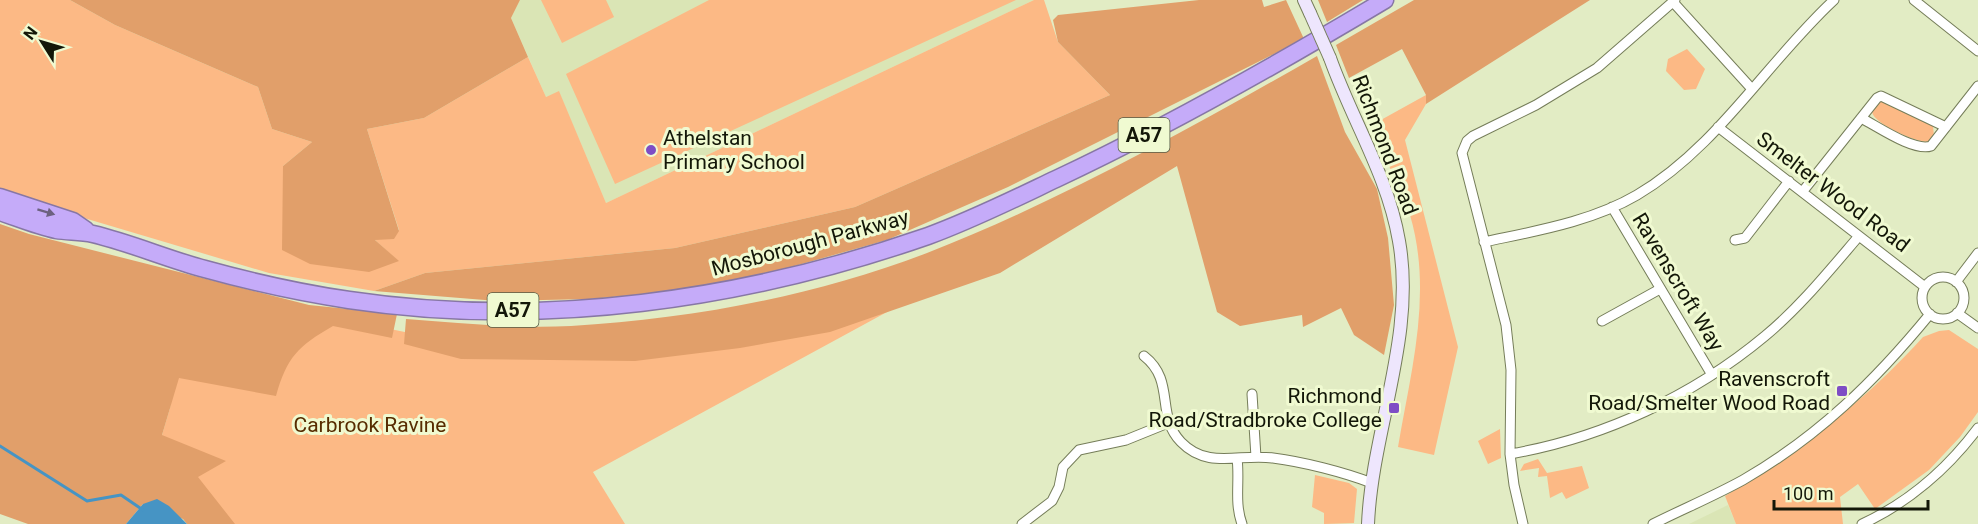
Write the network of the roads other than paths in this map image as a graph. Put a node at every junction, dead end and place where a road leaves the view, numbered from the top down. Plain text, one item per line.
1 (1304, 0) edge
2 (1385, 0) edge
3 (1834, 0) edge
4 (1914, 0) edge
5 (1674, 1) edge
6 (1978, 51) edge
7 (1978, 86) edge
8 (1751, 88) junction
9 (1861, 118) junction
10 (1946, 127) junction
11 (1718, 128) junction
12 (1789, 181) junction
13 (1803, 191) junction
14 (0, 197) edge
15 (1612, 207) junction
16 (0, 212) edge
17 (90, 233) junction
18 (1859, 236) junction
19 (1735, 240) dead end
20 (1484, 242) junction
21 (1978, 253) edge
22 (1956, 282) junction
23 (1925, 287) junction
24 (1660, 289) junction
25 (1957, 313) junction
26 (1930, 314) junction
27 (1602, 321) dead end
28 (1978, 328) edge
29 (1144, 357) dead end
30 (1712, 375) junction
31 (1252, 394) dead end
32 (1168, 423) junction
33 (1978, 428) edge
34 (1510, 454) junction
35 (1256, 457) junction
36 (1237, 458) junction
37 (1372, 483) junction
38 (1869, 523) edge
39 (1022, 524) edge
40 (1242, 524) edge
41 (1368, 524) edge
42 (1523, 524) edge
43 (1653, 524) edge

1 - 37 main road, Richmond Road, bridge
2 - 17 highway, Mosborough Parkway / A57
3 - 8 street
4 - 6 street
5 - 8 street
5 - 20 street
7 - 10 street
8 - 11 street
9 - 10 street
9 - 10 street
9 - 13 street
11 - 12 street, Smelter Wood Road
11 - 15 street
12 - 13 street, Smelter Wood Road
12 - 19 street
13 - 18 street, Smelter Wood Road
14 -> 17 highway, Mosborough Parkway / A57
15 - 20 street
15 - 24 street, Ravenscroft Way
16 - 17 highway, Mosborough Parkway / A57
18 - 23 street, Smelter Wood Road
18 - 30 street
20 - 34 street
21 - 22 street
22 - 23 street
22 - 25 street
23 - 26 street
24 - 27 street
24 - 30 street, Ravenscroft Way
25 - 26 street
25 - 28 street
26 - 43 street
29 - 32 street
30 - 34 street
31 - 35 street
32 - 36 street
32 - 39 street
33 - 38 street
34 - 42 street
35 - 36 street
35 - 37 street
36 - 40 street
37 - 41 main road, Richmond Road

